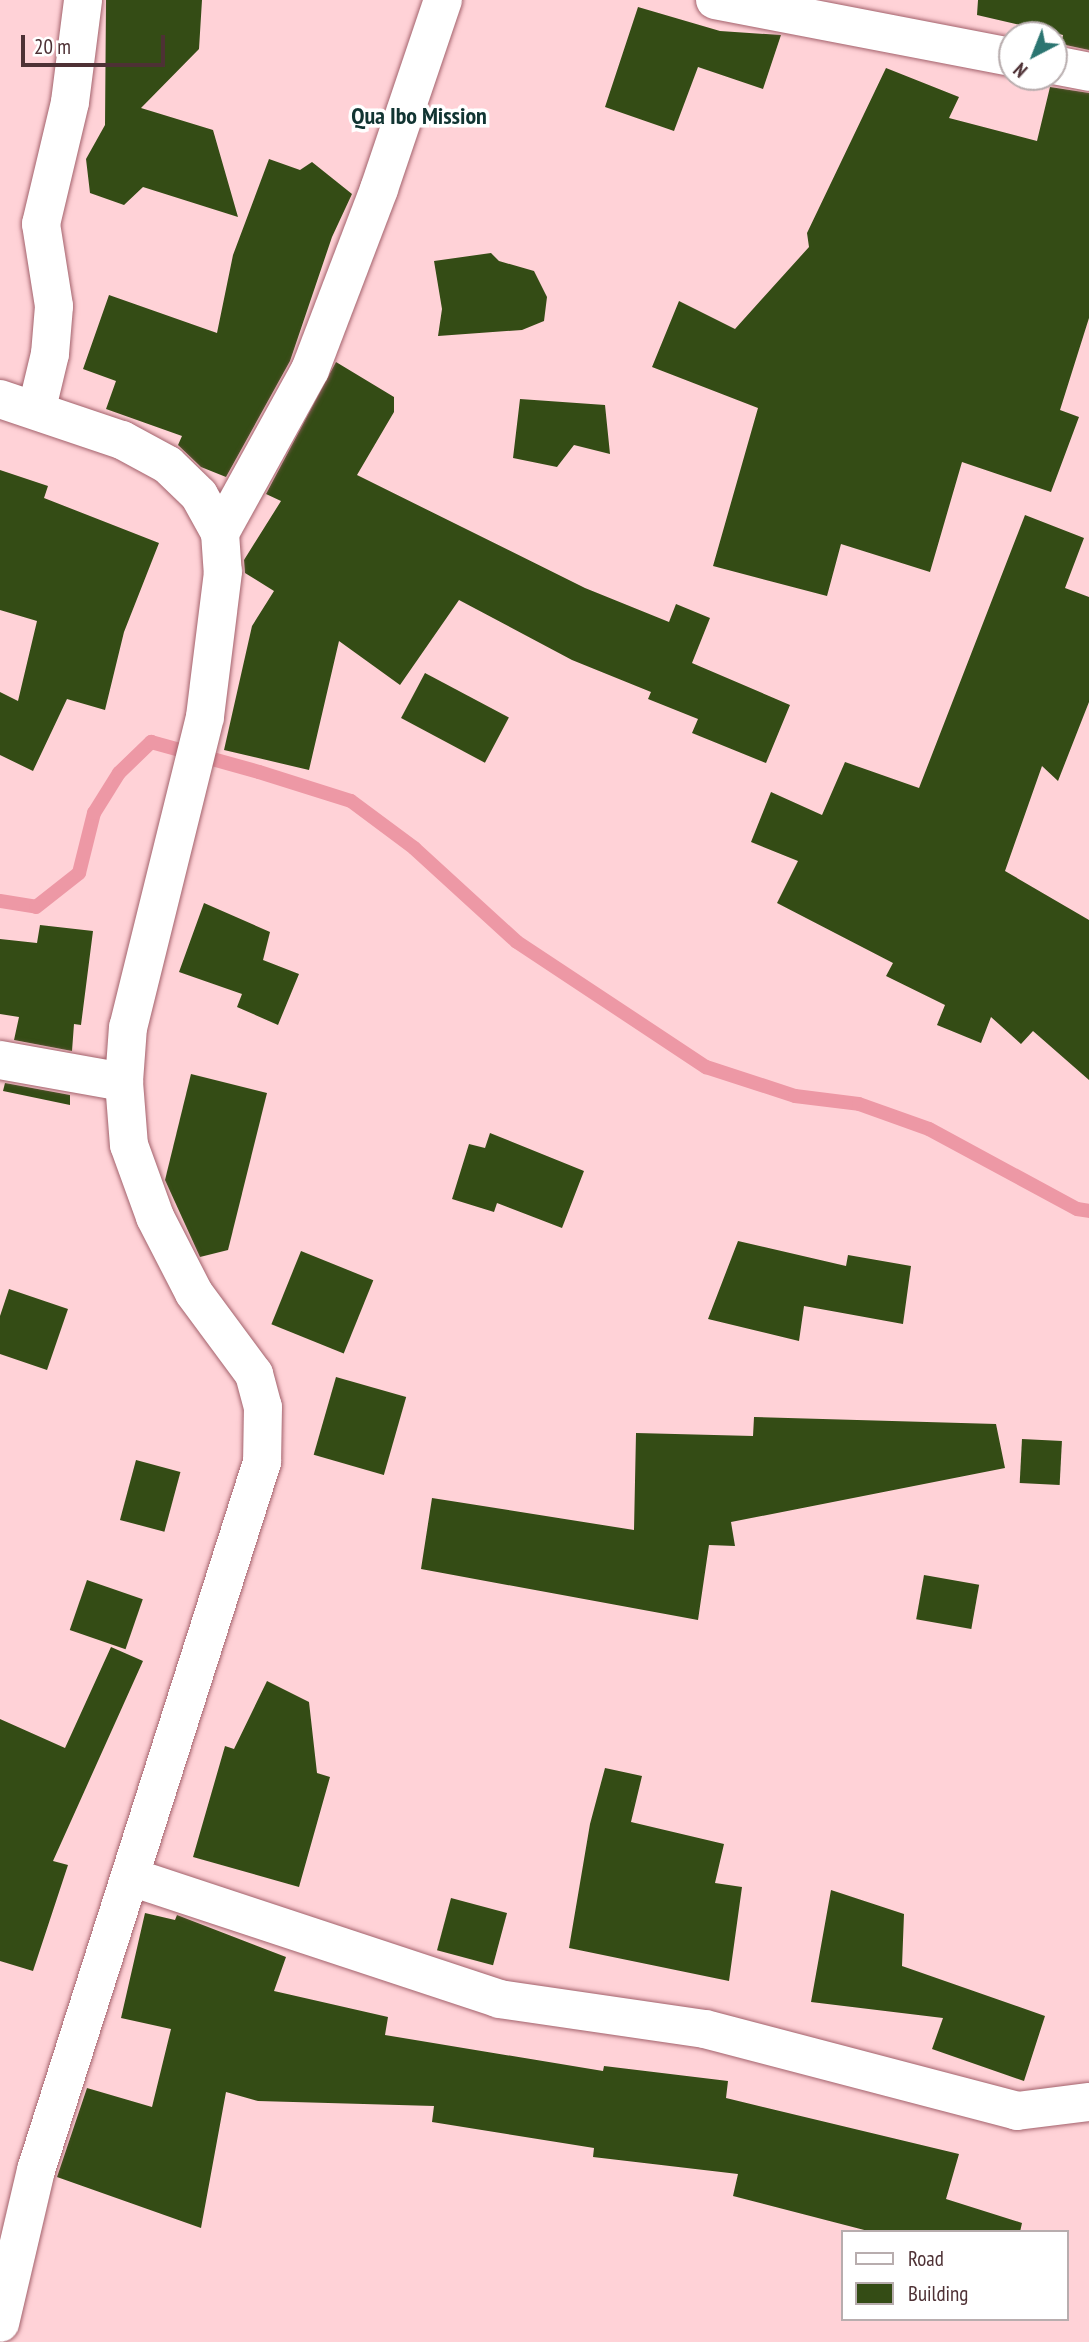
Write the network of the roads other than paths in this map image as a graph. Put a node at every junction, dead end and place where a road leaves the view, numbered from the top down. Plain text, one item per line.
1 (83, 0) edge
2 (443, 0) edge
3 (715, 0) edge
4 (998, 54) edge
5 (1068, 68) edge
6 (1089, 72) edge
7 (0, 400) edge
8 (37, 408) junction
9 (220, 533) junction
10 (0, 1060) edge
11 (124, 1082) junction
12 (131, 1877) junction
13 (1089, 2102) edge
14 (0, 2323) edge

1 - 8 street
2 - 9 street
3 - 4 street
5 - 6 street
7 - 8 street
8 - 9 street
9 - 11 street
10 - 11 street
11 - 12 street
12 - 13 street
12 - 14 street

